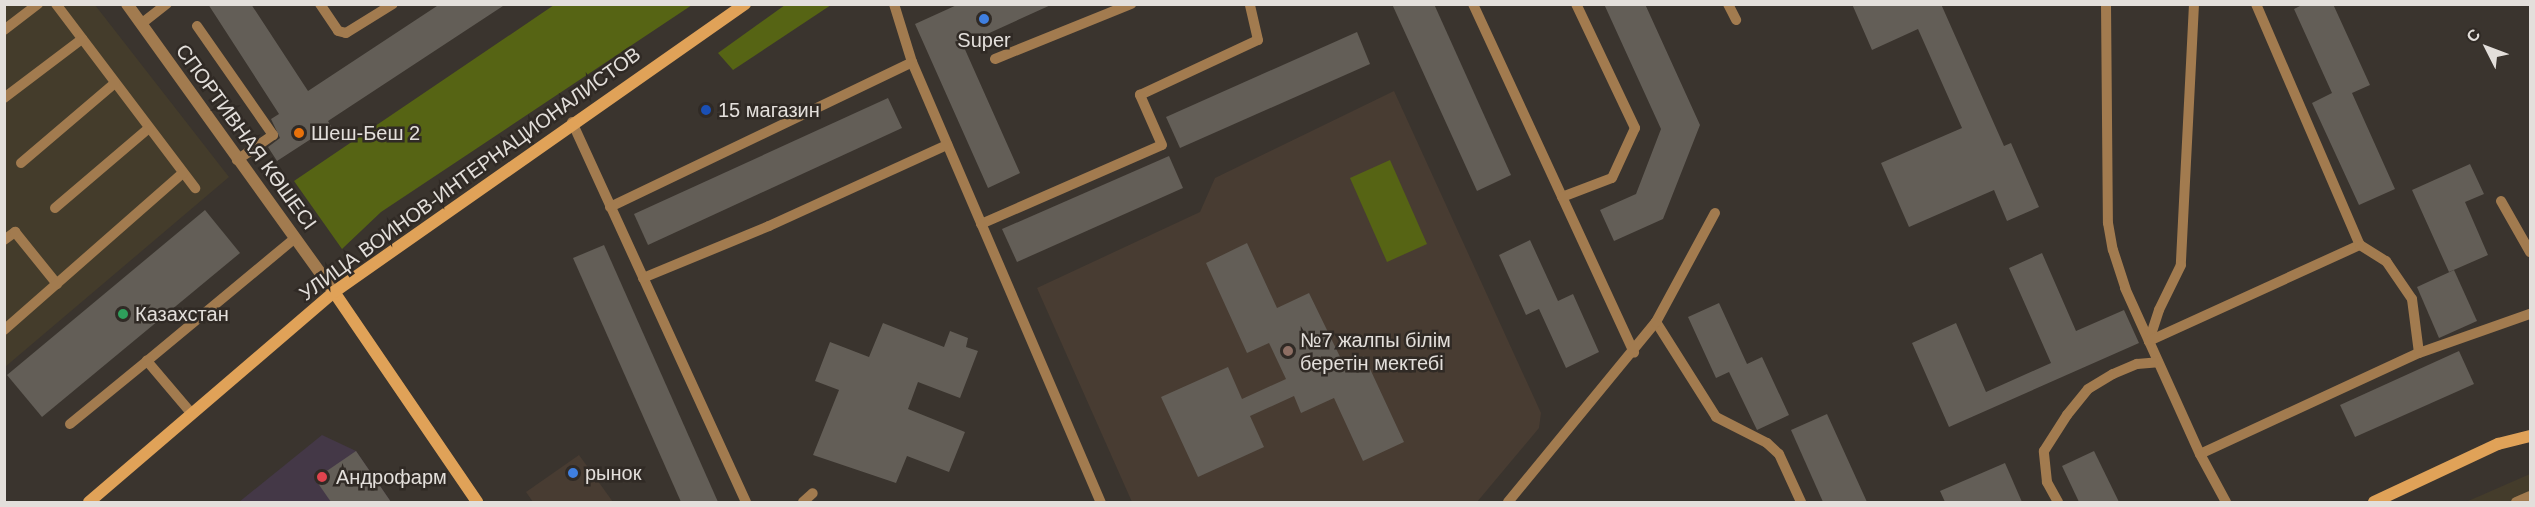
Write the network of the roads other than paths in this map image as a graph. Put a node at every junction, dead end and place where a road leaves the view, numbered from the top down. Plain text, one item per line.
1 (38, 4) edge
2 (56, 4) edge
3 (127, 4) edge
4 (167, 4) edge
5 (320, 4) edge
6 (393, 4) edge
7 (745, 4) edge
8 (894, 4) edge
9 (1131, 4) edge
10 (1250, 4) edge
11 (1473, 4) edge
12 (1576, 4) edge
13 (1728, 4) edge
14 (2106, 4) edge
15 (2194, 4) edge
16 (2256, 4) edge
17 (1736, 20) dead end
18 (141, 24) junction
19 (197, 26) dead end
20 (4, 30) edge
21 (82, 39) junction
22 (995, 59) dead end
23 (912, 62) junction
24 (115, 83) junction
25 (4, 98) edge
26 (572, 122) junction
27 (149, 128) junction
28 (947, 145) junction
29 (237, 160) junction
30 (21, 163) dead end
31 (183, 173) junction
32 (195, 188) dead end
33 (1562, 197) junction
34 (2501, 201) dead end
35 (610, 207) junction
36 (55, 208) dead end
37 (1715, 213) dead end
38 (981, 224) junction
39 (294, 239) junction
40 (4, 240) edge
41 (2360, 245) junction
42 (2530, 252) edge
43 (643, 278) junction
44 (57, 285) junction
45 (334, 292) junction
46 (2530, 314) edge
47 (1656, 322) junction
48 (4, 330) edge
49 (2149, 342) junction
50 (2419, 352) junction
51 (1634, 353) junction
52 (147, 361) junction
53 (2158, 362) junction
54 (192, 414) junction
55 (70, 424) dead end
56 (2530, 436) edge
57 (2200, 454) junction
58 (813, 493) dead end
59 (2530, 496) edge
60 (1097, 499) edge
61 (89, 502) edge
62 (477, 502) edge
63 (746, 502) edge
64 (803, 502) edge
65 (1508, 502) edge
66 (1801, 502) edge
67 (2058, 502) edge
68 (2226, 502) edge
69 (2374, 502) edge
70 (2516, 502) edge

1 - 20 lane
2 - 21 lane
3 - 18 street, СПОРТИВНАЯ КӨШЕСІ
4 - 18 lane
5 - 6 lane
7 - 26 street, УЛИЦА ВОИНОВ-ИНТЕРНАЦИОНАЛИСТОВ
8 - 23 lane
9 - 22 lane
10 - 38 lane
11 - 33 lane
12 - 33 lane
13 - 17 lane
14 - 49 lane
15 - 49 lane
16 - 41 lane
18 - 29 street, СПОРТИВНАЯ КӨШЕСІ
19 - 29 lane
21 - 24 lane
21 - 25 lane
23 - 28 lane
23 - 35 lane
24 - 27 lane
24 - 30 lane
26 - 35 lane
26 - 45 street, УЛИЦА ВОИНОВ-ИНТЕРНАЦИОНАЛИСТОВ
27 - 31 lane
27 - 36 lane
28 - 38 lane
28 - 43 lane
29 - 39 street, СПОРТИВНАЯ КӨШЕСІ
31 - 32 lane
31 - 44 lane
33 - 51 lane
34 - 42 lane
35 - 43 lane
37 - 47 lane
38 - 60 lane
39 - 45 street, СПОРТИВНАЯ КӨШЕСІ
39 - 52 lane
40 - 44 lane
41 - 49 lane
41 - 50 lane
43 - 63 lane
44 - 48 lane
45 - 54 street, УЛИЦА ВОИНОВ-ИНТЕРНАЦИОНАЛИСТОВ
45 - 62 street
46 - 50 lane
47 - 51 lane
47 - 66 lane
49 - 53 lane
50 - 57 lane
51 - 65 lane
52 - 54 lane
52 - 55 lane
53 - 57 lane
53 - 67 lane
54 - 61 street, УЛИЦА ВОИНОВ-ИНТЕРНАЦИОНАЛИСТОВ
56 - 69 street
57 - 68 lane
58 - 64 lane
59 - 70 lane

